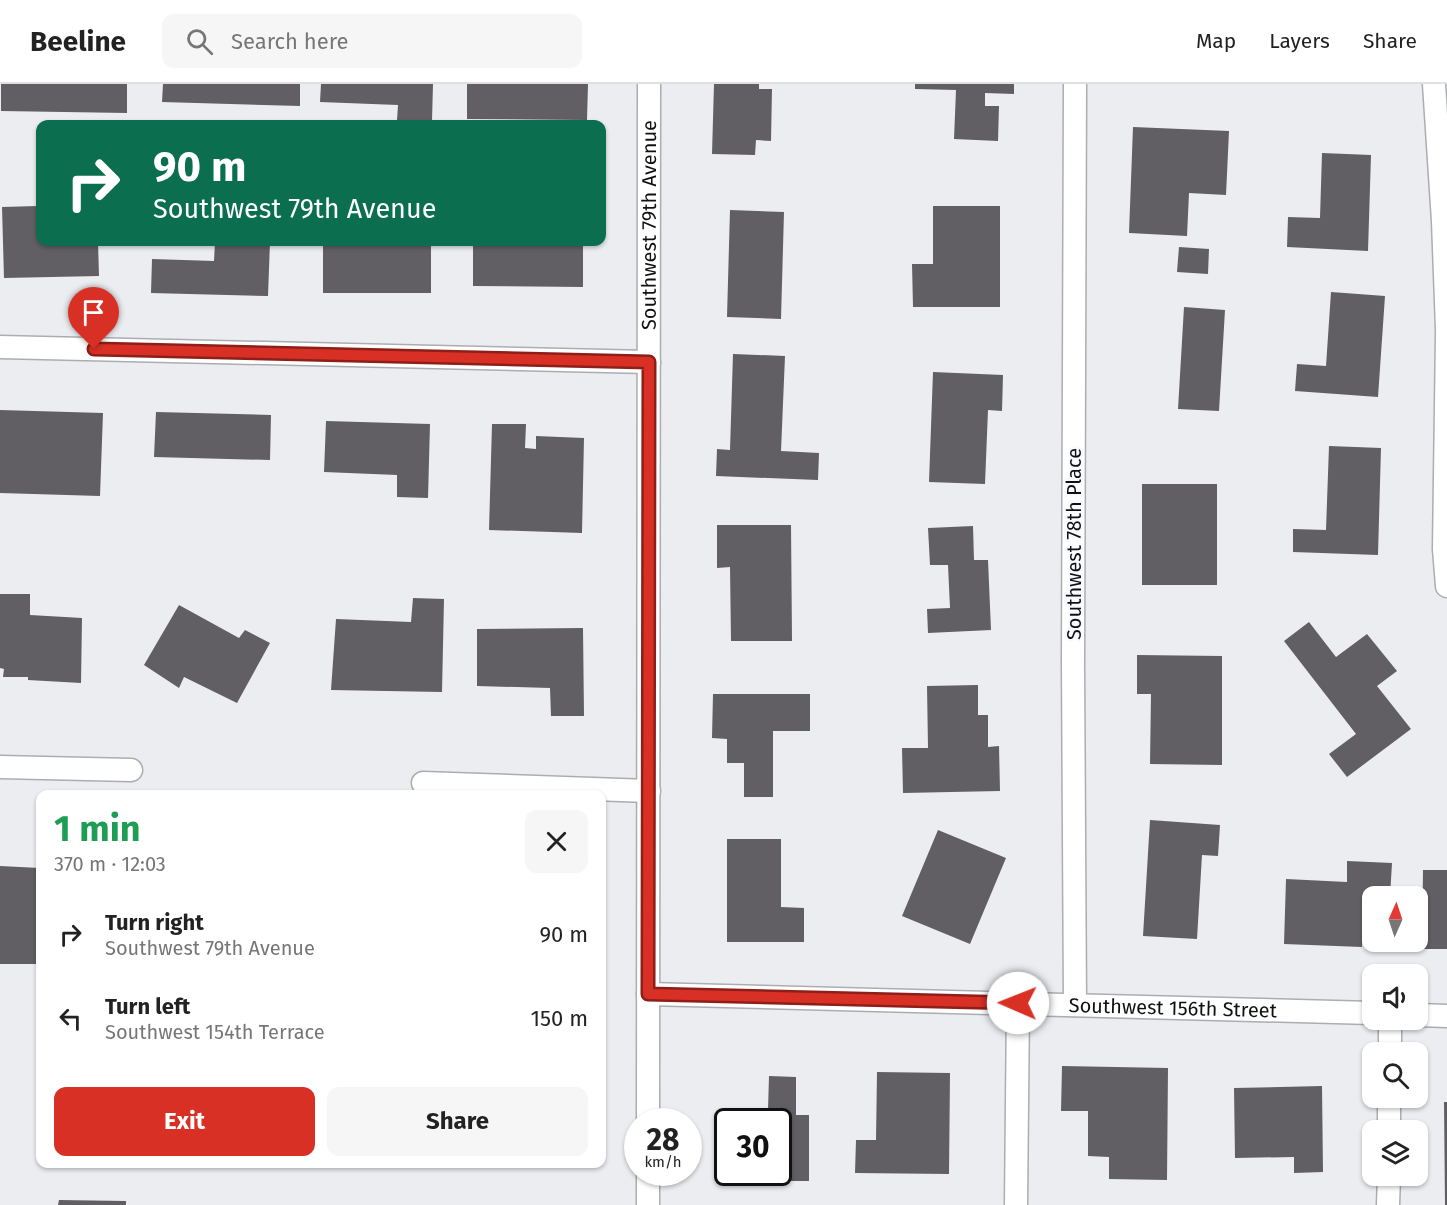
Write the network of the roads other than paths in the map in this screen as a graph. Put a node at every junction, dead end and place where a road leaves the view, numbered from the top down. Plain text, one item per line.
1 (649, 84) edge
2 (1075, 84) edge
3 (1434, 84) edge
4 (1447, 329) edge
5 (1447, 334) edge
6 (0, 347) edge
7 (649, 362) junction
8 (1447, 586) edge
9 (0, 767) edge
10 (131, 770) dead end
11 (423, 783) dead end
12 (649, 791) junction
13 (648, 994) junction
14 (1018, 1003) junction
15 (1075, 1005) junction
16 (1362, 1013) edge
17 (1428, 1015) edge
18 (1447, 1016) edge
19 (648, 1108) edge
20 (648, 1186) edge
21 (1389, 1186) edge
22 (648, 1205) edge
23 (1016, 1205) edge
24 (1388, 1205) edge

1 - 7 street, Southwest 79th Avenue
2 - 15 street, Southwest 78th Place
3 - 4 street
5 - 8 street
6 - 7 street
7 - 12 street, Southwest 79th Avenue
9 - 10 street
11 - 12 street
12 - 13 street, Southwest 79th Avenue
13 - 14 street, Southwest 156th Street
13 - 19 street, Southwest 79th Avenue
14 - 15 street, Southwest 156th Street
14 - 23 street
15 - 16 street, Southwest 156th Street
17 - 18 street
20 - 22 street
21 - 24 street

